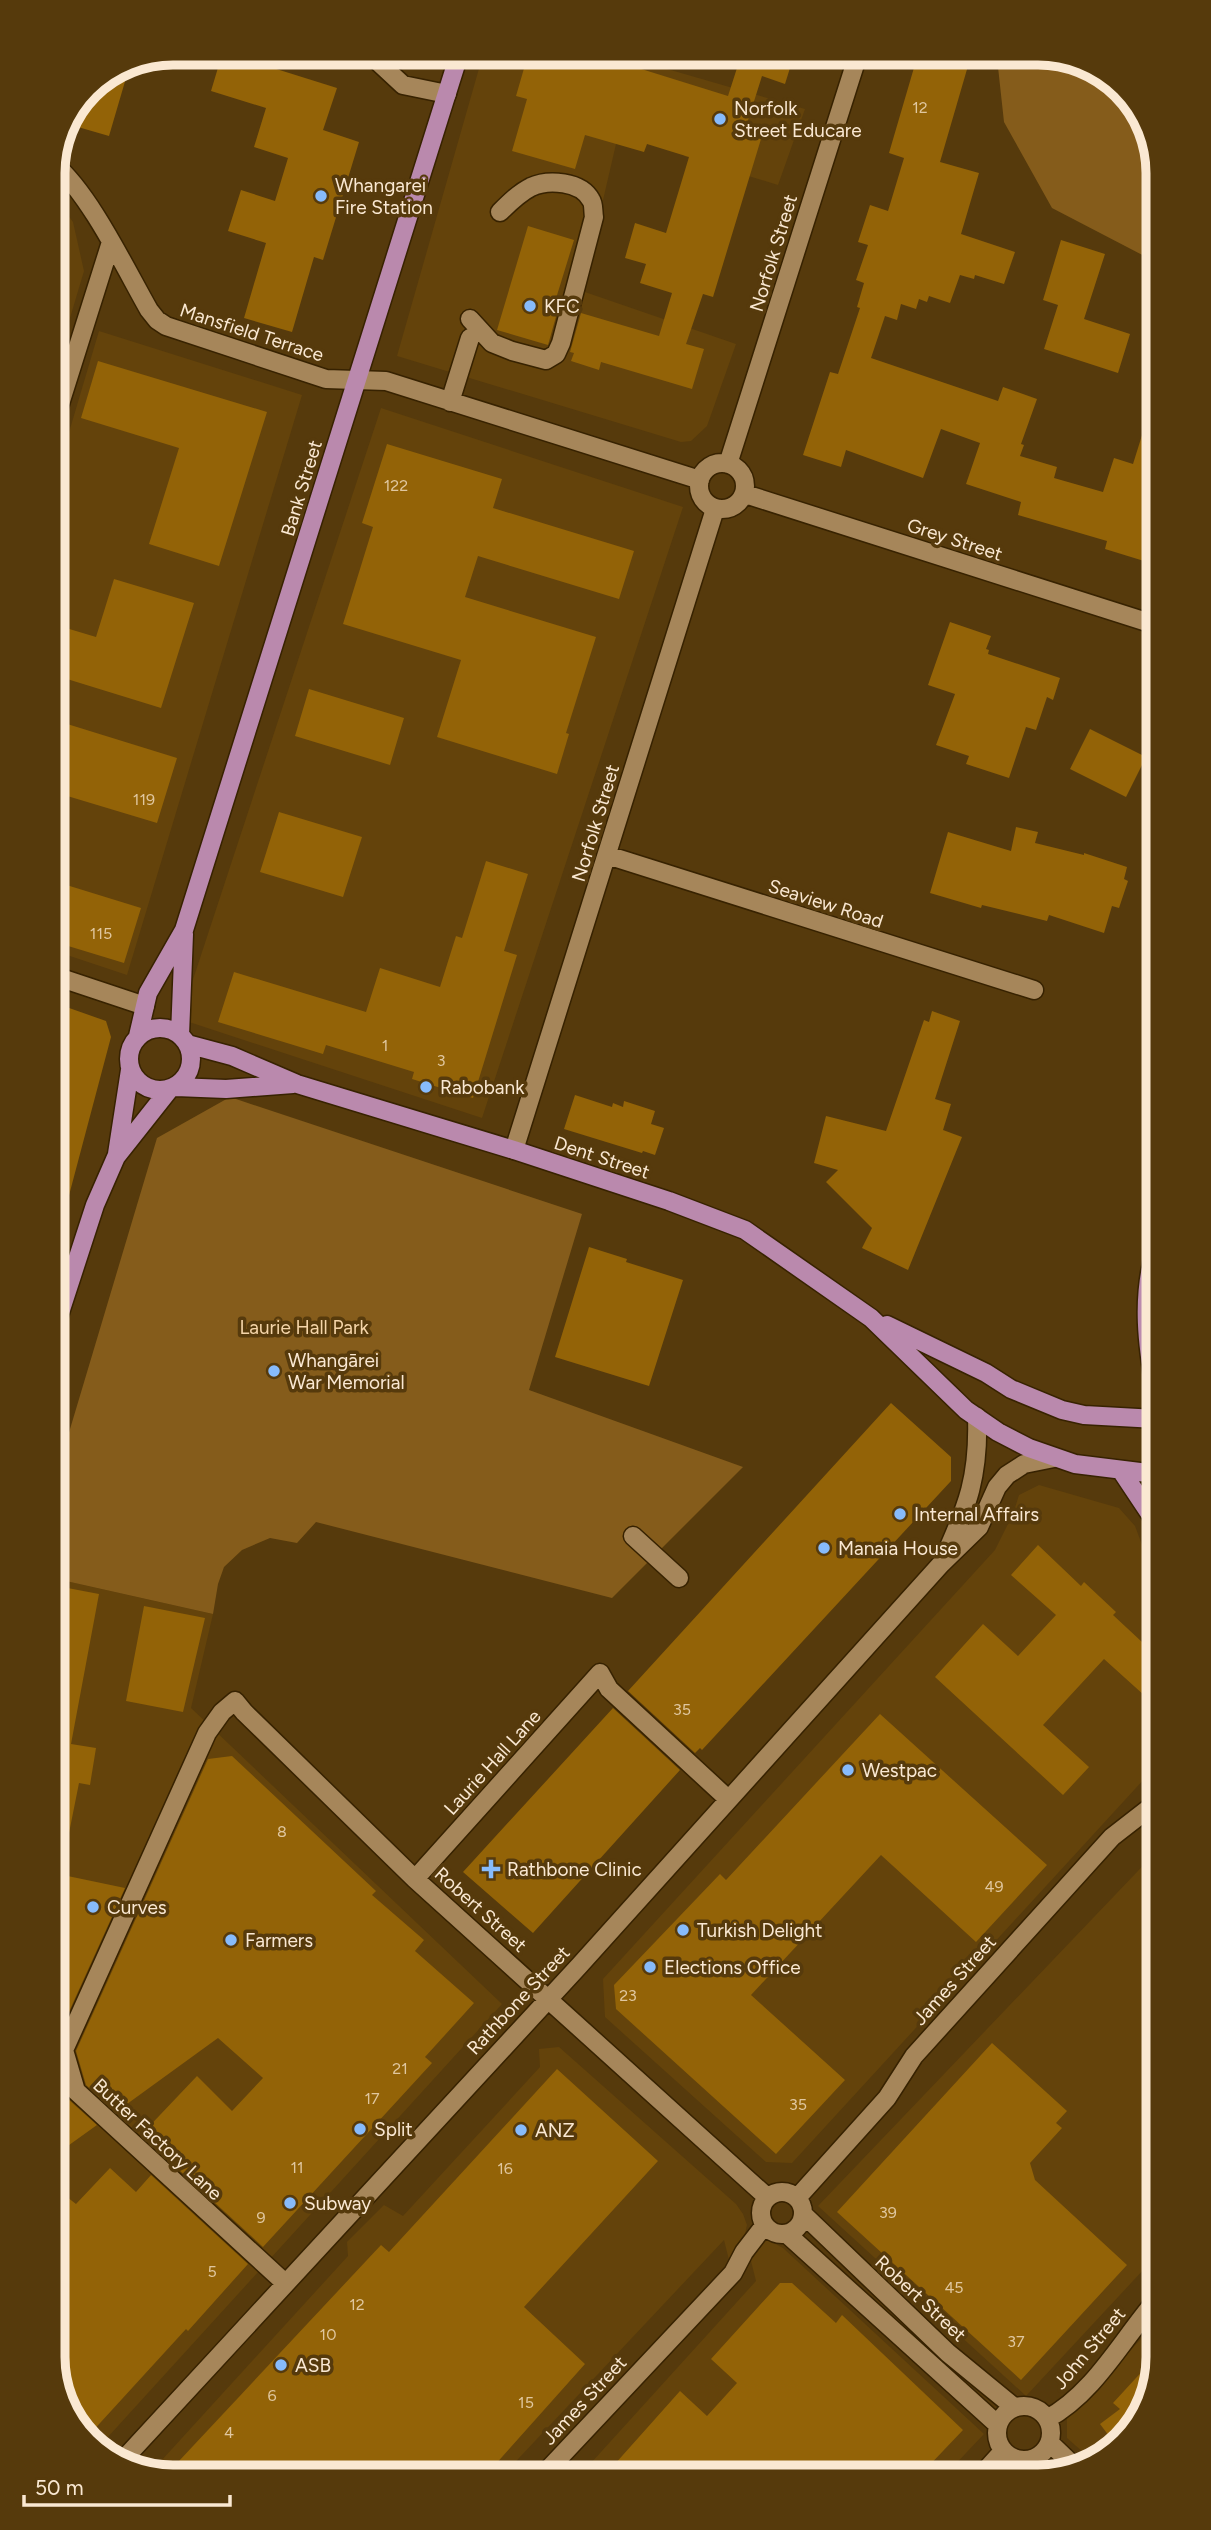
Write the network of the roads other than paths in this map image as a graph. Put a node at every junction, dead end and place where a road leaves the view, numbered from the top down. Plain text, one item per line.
1 (381, 65) edge
2 (456, 65) edge
3 (855, 65) edge
4 (447, 94) junction
5 (65, 173) edge
6 (500, 212) dead end
7 (111, 242) junction
8 (470, 319) dead end
9 (470, 338) dead end
10 (356, 382) junction
11 (65, 390) edge
12 (450, 402) junction
13 (728, 464) junction
14 (700, 480) junction
15 (745, 494) junction
16 (715, 509) junction
17 (1146, 622) edge
18 (607, 855) junction
19 (184, 930) junction
20 (65, 979) edge
21 (1034, 990) dead end
22 (145, 1006) junction
23 (138, 1036) junction
24 (184, 1039) junction
25 (130, 1070) junction
26 (297, 1084) junction
27 (173, 1088) junction
28 (514, 1150) junction
29 (116, 1157) junction
30 (65, 1297) edge
31 (871, 1318) junction
32 (977, 1417) junction
33 (1146, 1418) edge
34 (1055, 1458) junction
35 (1122, 1472) junction
36 (1146, 1473) edge
37 (1146, 1508) edge
38 (633, 1536) dead end
39 (941, 1564) junction
40 (679, 1578) dead end
41 (235, 1701) joint
42 (728, 1798) junction
43 (1146, 1811) edge
44 (415, 1879) junction
45 (548, 1999) junction
46 (65, 2048) edge
47 (65, 2053) edge
48 (767, 2197) junction
49 (800, 2206) junction
50 (764, 2226) junction
51 (787, 2234) junction
52 (285, 2283) junction
53 (1146, 2314) edge
54 (1014, 2407) junction
55 (1047, 2419) junction
56 (998, 2425) junction
57 (1050, 2443) junction
58 (1003, 2451) junction
59 (128, 2455) edge
60 (1031, 2459) junction
61 (1068, 2460) edge
62 (552, 2465) edge
63 (990, 2465) edge
64 (1038, 2465) edge

1 - 4 street
2 - 4 main road, Bank Street
3 - 13 street, Norfolk Street
4 - 10 main road, Bank Street
5 - 7 street, Mansfield Terrace
6 - 8 street
7 - 10 street, Mansfield Terrace
7 - 11 street
9 - 12 street
10 - 12 street
10 - 19 main road, Bank Street
12 - 14 street
13 - 14 street
13 - 15 street
14 - 16 street
15 - 16 street
15 - 17 street, Grey Street
16 - 18 street, Norfolk Street
18 - 21 street, Seaview Road
18 - 28 street, Norfolk Street
19 - 22 main road, Bank Street
19 - 24 main road, Bank Street
20 - 22 street
22 - 23 main road, Bank Street
23 - 24 main road
23 - 25 main road
24 - 26 main road, Dent Street
24 - 27 main road
25 - 27 main road
25 - 29 main road
26 - 27 main road, Dent Street
26 - 28 main road, Dent Street
27 - 29 main road
28 - 31 main road, Dent Street
29 - 30 main road
31 - 32 main road, Dent Street
31 - 33 main road, Dent Street
32 - 34 main road, Dent Street
32 - 39 street, Rathbone Street
34 - 35 main road, Dent Street
34 - 39 street, Rathbone Street
35 - 36 main road, Dent Street
35 - 37 main road
38 - 40 street
39 - 42 street, Rathbone Street
41 - 44 street, Robert Street
41 - 46 street, Butter Factory Lane
42 - 44 street, Laurie Hall Lane
42 - 45 street, Rathbone Street
43 - 49 street, James Street
44 - 45 street, Robert Street
45 - 48 street, Robert Street
45 - 52 street, Rathbone Street
47 - 52 street, Butter Factory Lane
48 - 49 street
48 - 50 street
49 - 51 street
49 - 54 street, Robert Street
50 - 51 street
50 - 62 street, James Street
51 - 56 street
52 - 59 street, Rathbone Street
53 - 55 street, John Street
54 - 55 street
54 - 56 street
55 - 57 street
56 - 58 street
57 - 60 street
57 - 61 street
58 - 60 street
58 - 63 street
60 - 64 street

